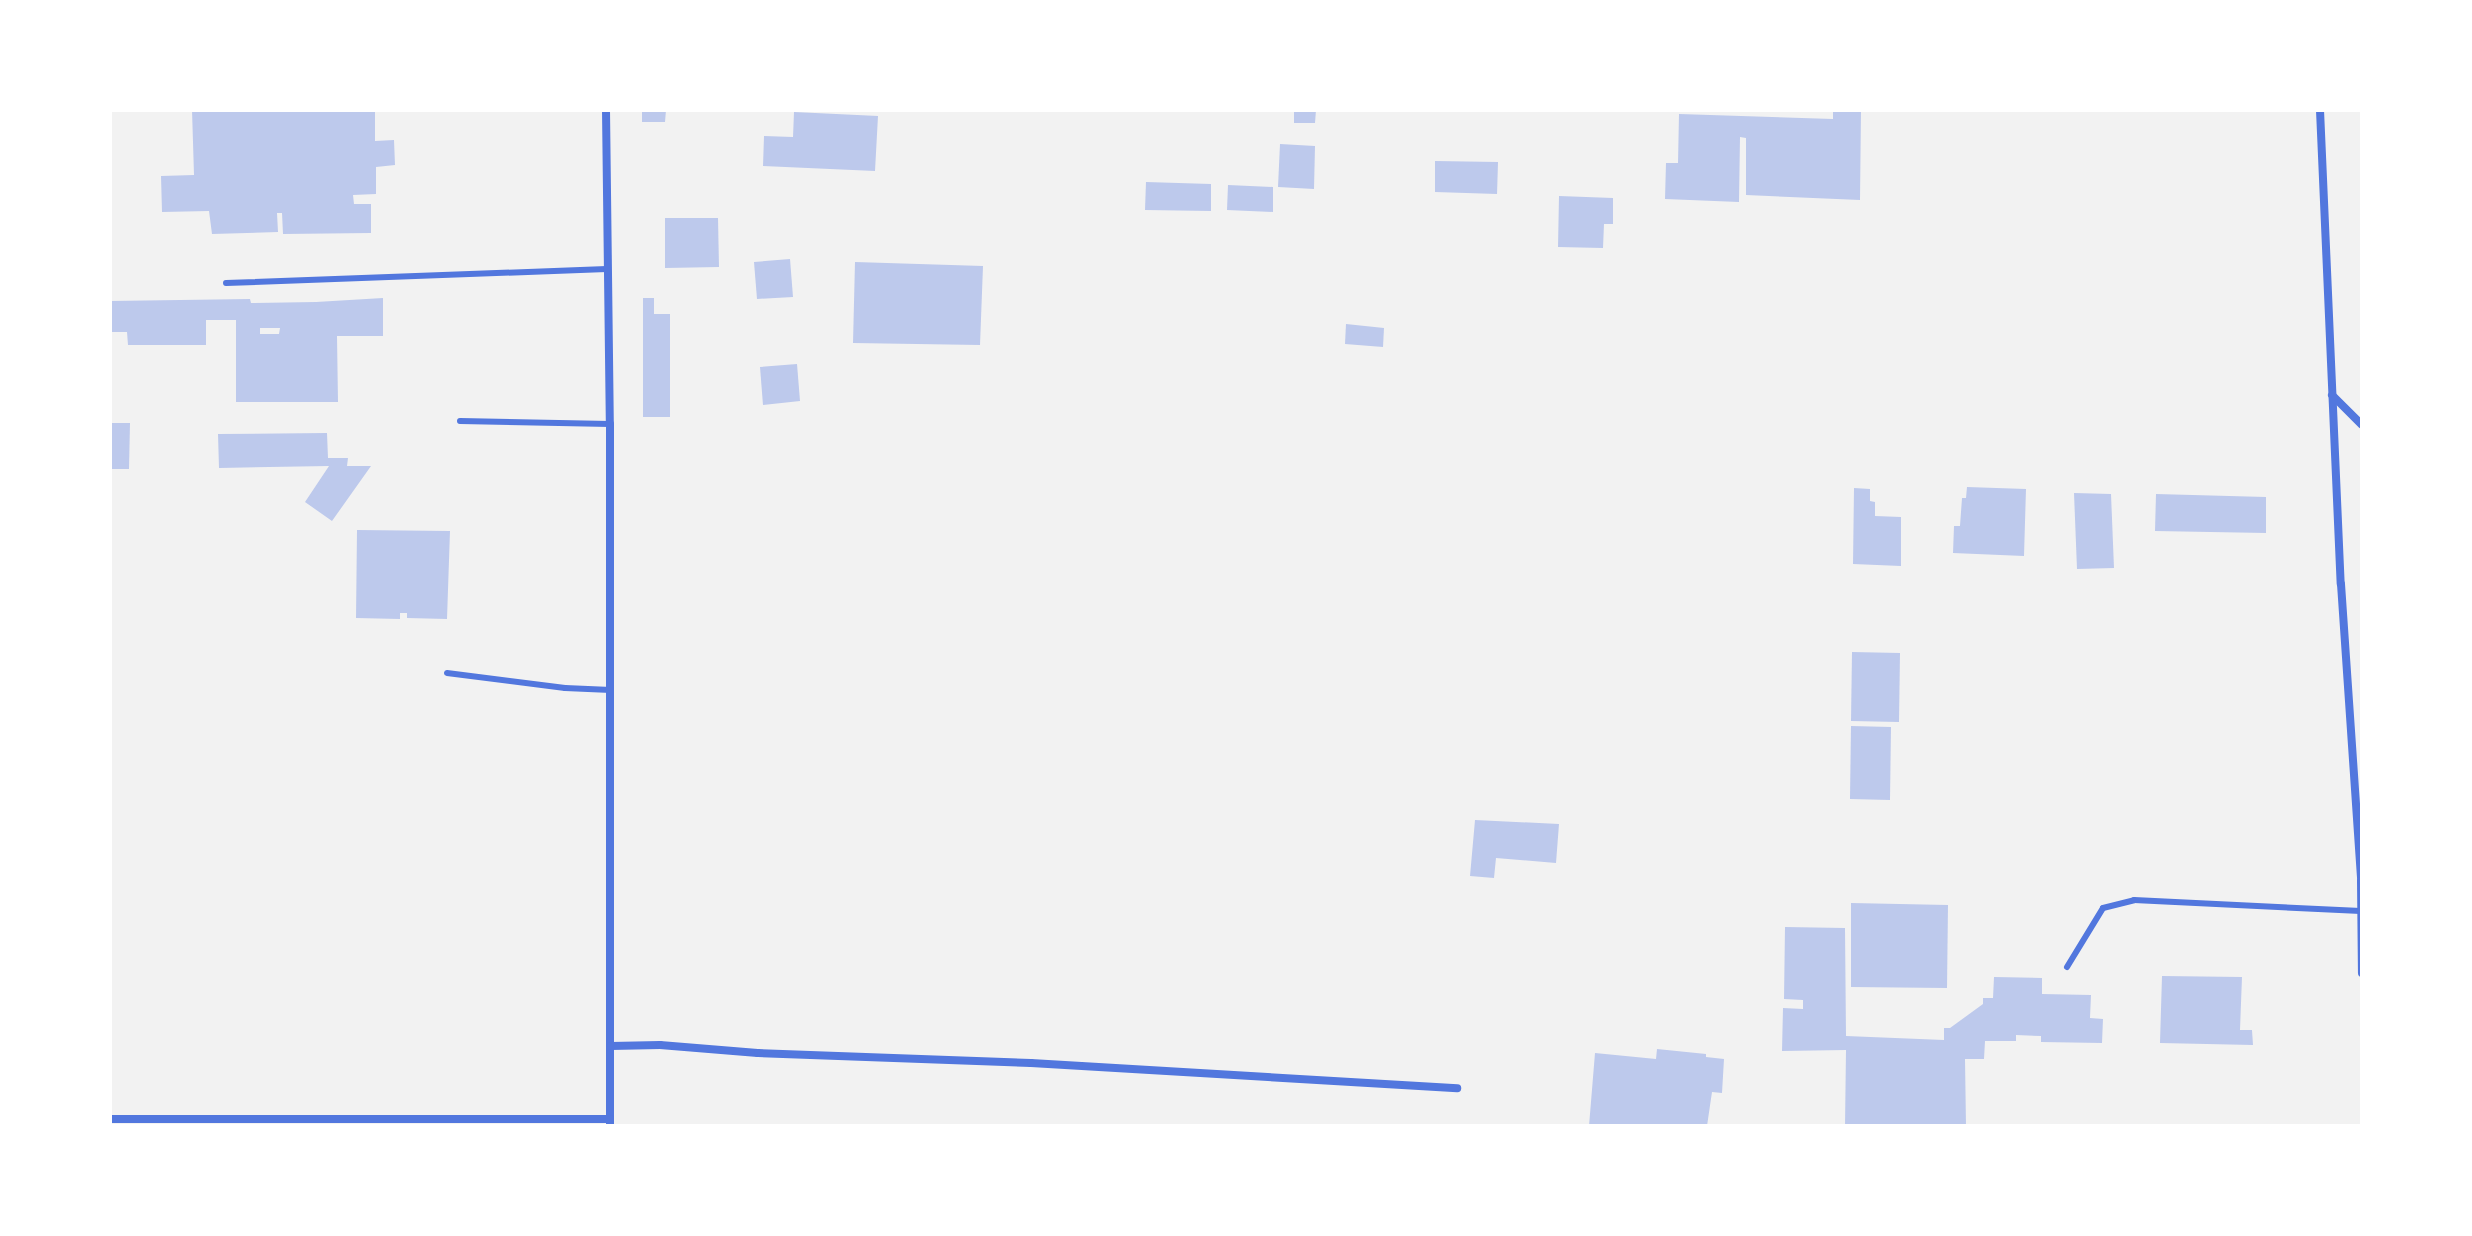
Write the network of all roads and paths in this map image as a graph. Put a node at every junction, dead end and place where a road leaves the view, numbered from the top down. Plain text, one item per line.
1 (606, 110) edge
2 (2320, 110) edge
3 (607, 269) junction
4 (226, 283) dead end
5 (2332, 395) junction
6 (460, 421) dead end
7 (610, 424) junction
8 (2362, 425) edge
9 (447, 673) dead end
10 (611, 690) junction
11 (2361, 911) edge
12 (2067, 967) dead end
13 (2362, 973) edge
14 (611, 1046) junction
15 (1457, 1088) dead end
16 (110, 1119) edge
17 (610, 1123) edge

1 - 3 street
2 - 5 street
3 - 4 lane
3 - 7 street
5 - 8 street
5 - 11 street
6 - 7 lane
7 - 10 street
9 - 10 lane
10 - 14 street
11 - 12 lane
11 - 13 street
14 - 15 street
14 - 17 street
16 - 17 street

